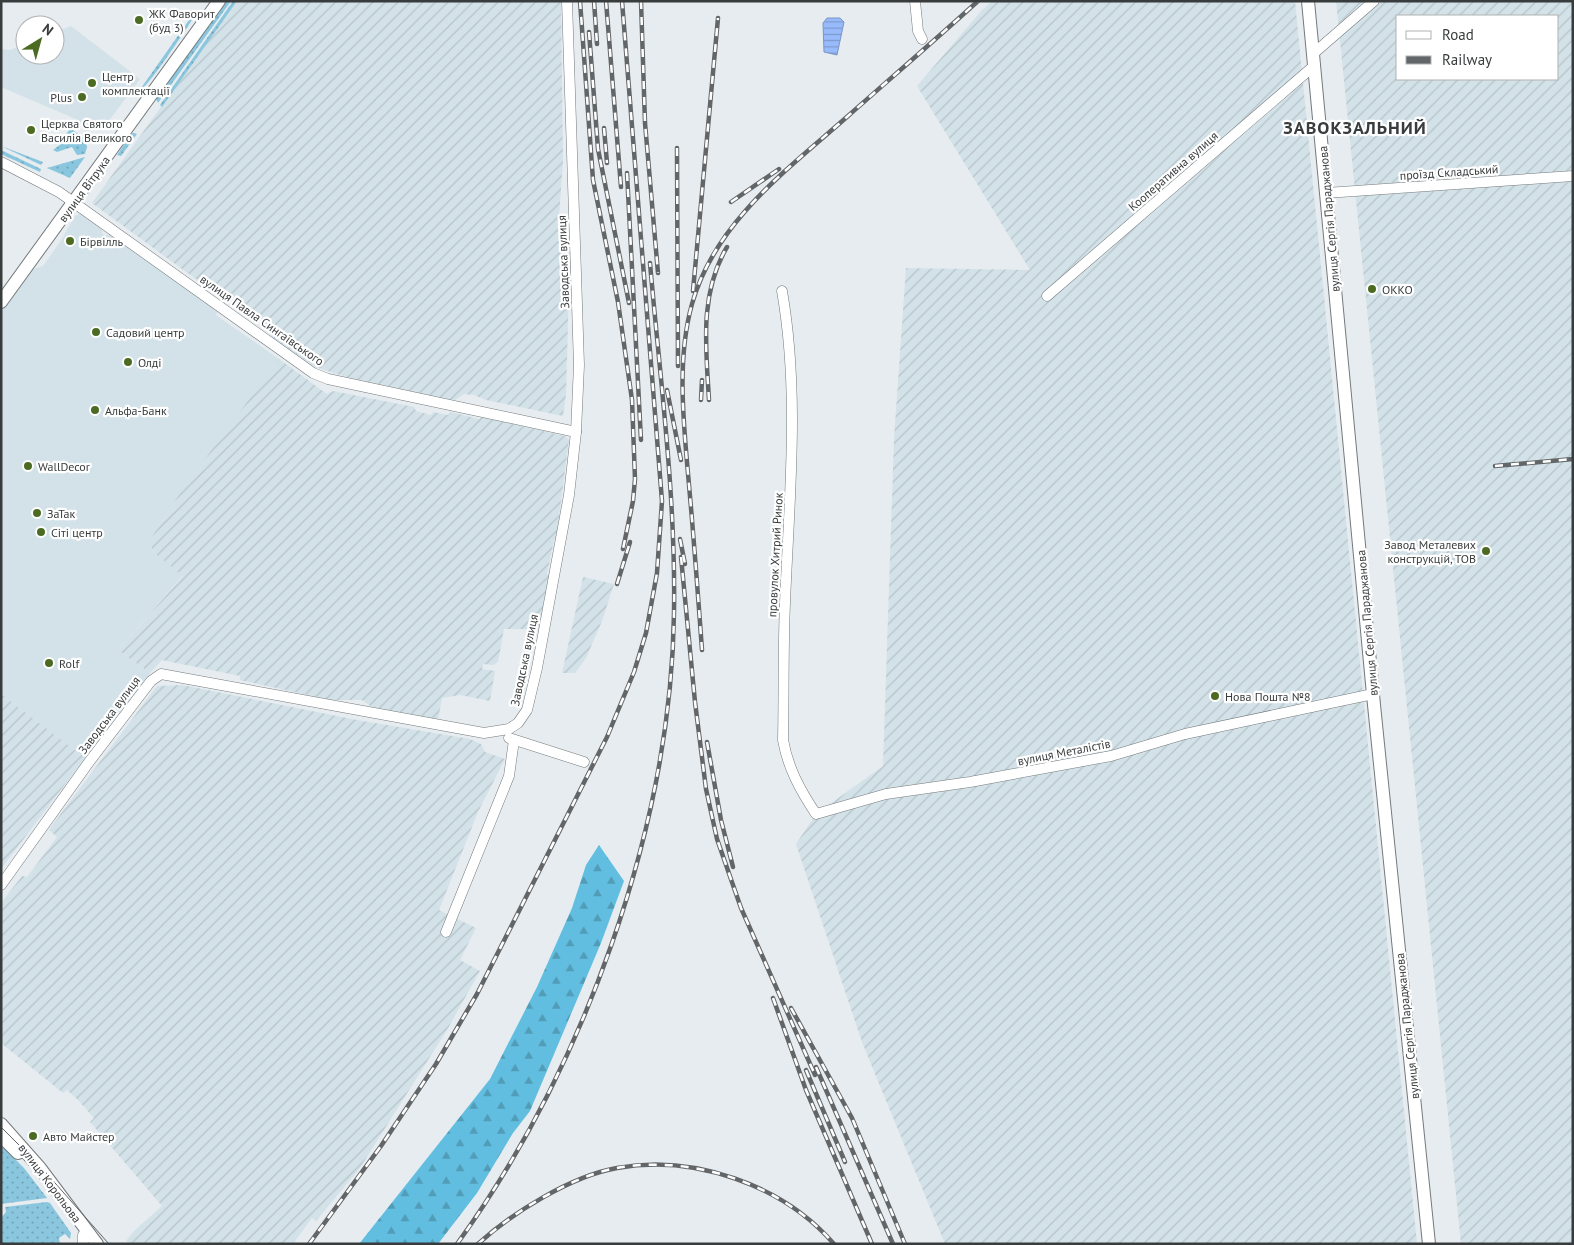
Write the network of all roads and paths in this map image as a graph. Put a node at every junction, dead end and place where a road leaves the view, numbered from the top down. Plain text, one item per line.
1 (212, 1) edge
2 (219, 1) edge
3 (568, 1) edge
4 (915, 1) edge
5 (1308, 1) edge
6 (1374, 1) edge
7 (922, 39) dead end
8 (1315, 59) junction
9 (1, 162) edge
10 (1573, 176) edge
11 (1326, 194) junction
12 (72, 201) junction
13 (782, 291) dead end
14 (1, 294) edge
15 (1047, 296) dead end
16 (1, 302) edge
17 (576, 432) junction
18 (1373, 694) junction
19 (504, 731) junction
20 (514, 740) junction
21 (584, 762) dead end
22 (816, 814) joint
23 (1, 885) edge
24 (446, 932) dead end
25 (1, 1124) edge
26 (1, 1136) edge
27 (73, 1214) junction
28 (84, 1241) edge
29 (97, 1244) edge
30 (1429, 1244) edge

1 - 12 main road, вулиця Вітрука
2 - 12 main road, вулиця Вітрука
3 - 17 street, Заводська вулиця
4 - 7 street
5 - 8 main road, вулиця Сергія Параджанова
6 - 8 street, Кооперативна вулиця
8 - 11 main road, вулиця Сергія Параджанова
8 - 15 street, Кооперативна вулиця
9 - 12 street, вулиця Павла Сингаївського
10 - 11 street, проїзд Складський
11 - 18 main road, вулиця Сергія Параджанова
12 - 14 main road, вулиця Вітрука
12 - 16 main road, вулиця Вітрука
12 - 17 street, вулиця Павла Сингаївського
13 - 22 street, провулок Хитрий Ринок
17 - 19 street, Заводська вулиця
18 - 22 street, вулиця Металістів
18 - 30 main road, вулиця Сергія Параджанова
19 - 20 street
19 - 23 street, Заводська вулиця
20 - 21 street
20 - 24 street
25 - 27 main road, вулиця Корольова
26 - 28 main road, вулиця Корольова
27 - 28 main road
27 - 29 main road, вулиця Корольова

